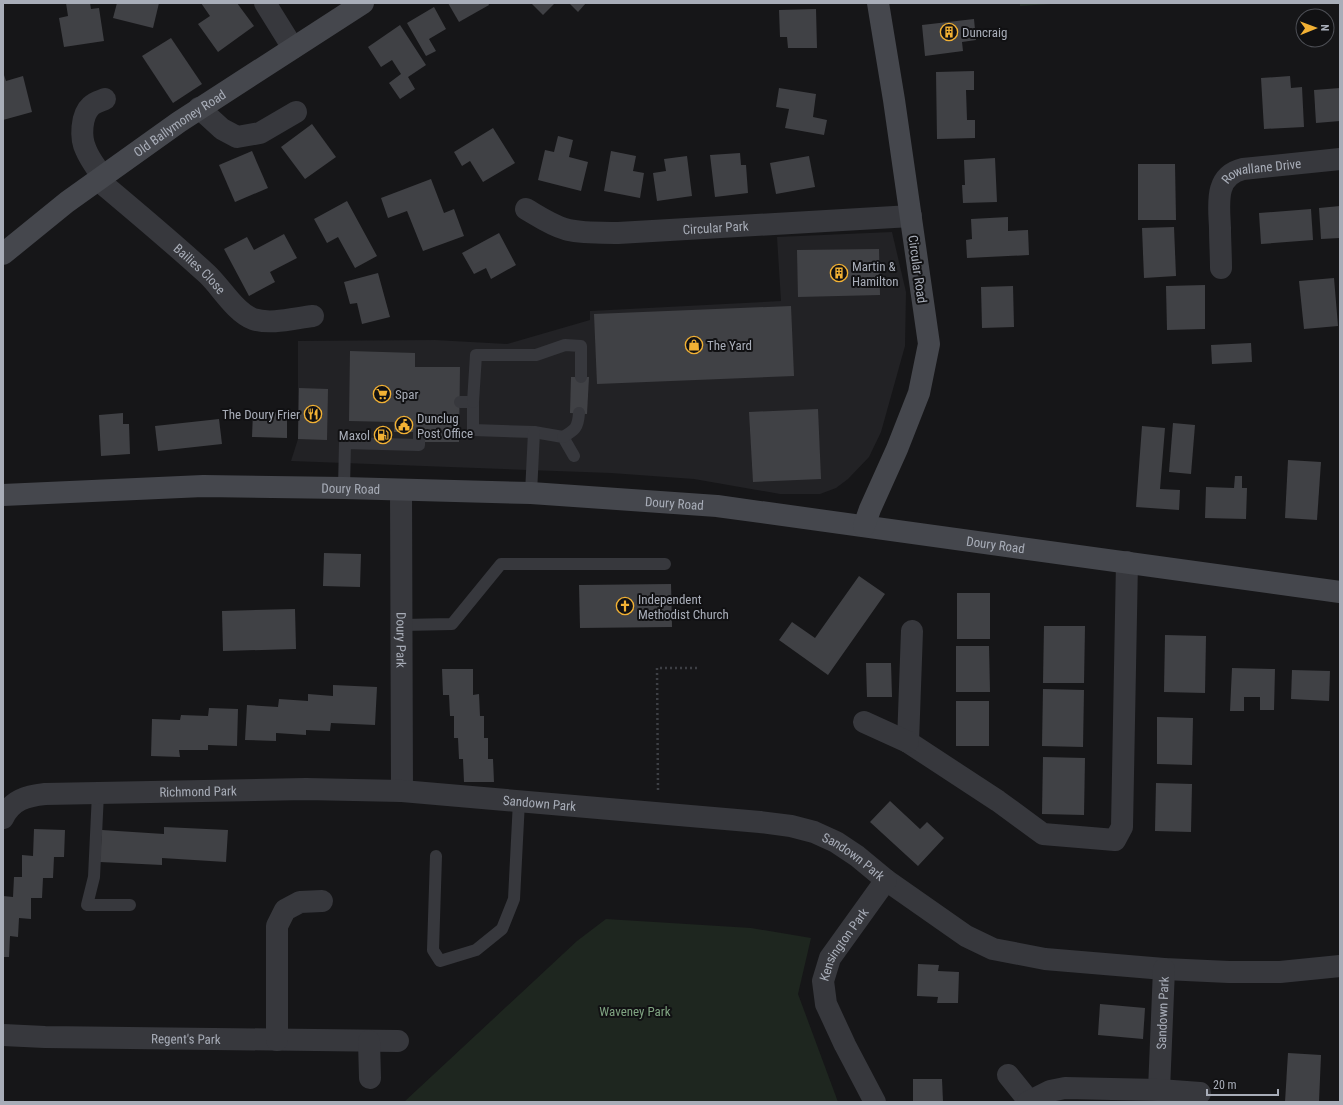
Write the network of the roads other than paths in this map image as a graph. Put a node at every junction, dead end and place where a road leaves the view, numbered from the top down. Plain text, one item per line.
1 (265, 3) edge
2 (363, 3) edge
3 (878, 3) edge
4 (293, 48) junction
5 (105, 99) dead end
6 (200, 108) junction
7 (296, 112) dead end
8 (1340, 158) edge
9 (100, 178) junction
10 (526, 209) dead end
11 (911, 216) junction
12 (3, 254) edge
13 (1221, 268) dead end
14 (313, 316) dead end
15 (581, 377) dead end
16 (460, 402) dead end
17 (473, 402) junction
18 (579, 413) dead end
19 (419, 432) dead end
20 (534, 432) junction
21 (563, 437) junction
22 (574, 456) dead end
23 (344, 488) junction
24 (401, 490) junction
25 (531, 493) junction
26 (3, 494) edge
27 (864, 526) junction
28 (1127, 562) junction
29 (665, 564) dead end
30 (1340, 592) edge
31 (402, 625) junction
32 (912, 631) dead end
33 (864, 722) dead end
34 (908, 742) junction
35 (402, 791) junction
36 (98, 793) junction
37 (519, 801) junction
38 (3, 818) edge
39 (436, 856) dead end
40 (886, 880) junction
41 (322, 901) dead end
42 (130, 905) dead end
43 (1340, 966) edge
44 (1164, 969) junction
45 (3, 1035) edge
46 (277, 1040) junction
47 (370, 1041) junction
48 (398, 1041) dead end
49 (1008, 1075) dead end
50 (370, 1078) dead end
51 (1159, 1090) junction
52 (1200, 1093) dead end
53 (1029, 1101) edge
54 (875, 1102) edge

1 - 4 street
2 - 4 street, Old Ballymoney Road
3 - 11 street, Circular Road
4 - 6 street, Old Ballymoney Road
5 - 9 street, Bailies Close
6 - 7 street
6 - 9 street, Old Ballymoney Road
8 - 13 street, Rowallane Drive
9 - 12 street, Old Ballymoney Road
9 - 14 street, Bailies Close
10 - 11 street, Circular Park
11 - 27 street, Circular Road
15 - 17 lane
16 - 17 lane
17 - 20 lane
18 - 21 lane
19 - 23 lane
20 - 21 lane
20 - 25 lane
21 - 22 lane
23 - 24 street, Doury Road
23 - 26 street, Doury Road
24 - 25 street, Doury Road
24 - 31 street, Doury Park
25 - 27 street, Doury Road
27 - 28 street, Doury Road
28 - 30 street, Doury Road
28 - 34 street
29 - 31 lane
31 - 35 street, Doury Park
32 - 34 street
33 - 34 street
35 - 36 street, Richmond Park
35 - 37 street, Sandown Park
36 - 38 street, Richmond Park
36 - 42 lane
37 - 39 lane
37 - 40 street, Sandown Park
40 - 44 street, Sandown Park
40 - 54 street, Kensington Park
41 - 46 street
43 - 44 street
44 - 51 street, Sandown Park
45 - 46 street, Regent's Park
46 - 47 street, Regent's Park
47 - 48 street, Regent's Park
47 - 50 street
49 - 53 street
51 - 52 street
51 - 53 street

